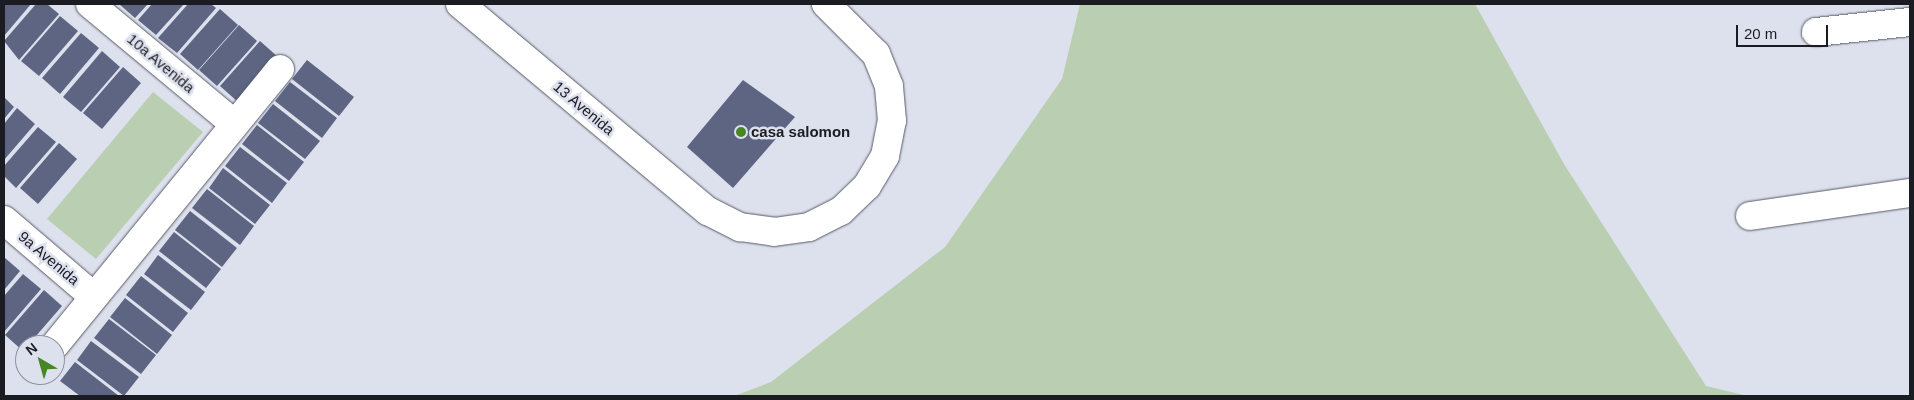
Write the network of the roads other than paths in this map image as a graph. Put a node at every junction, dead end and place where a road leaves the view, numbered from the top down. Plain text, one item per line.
1 (90, 4) edge
2 (460, 4) edge
3 (826, 4) edge
4 (1910, 22) edge
5 (1816, 32) dead end
6 (280, 69) dead end
7 (232, 122) junction
8 (1910, 193) edge
9 (1750, 216) dead end
10 (4, 220) edge
11 (93, 296) junction
12 (63, 335) edge

1 - 7 street, 10a Avenida
2 - 3 street, 13 Avenida
4 - 5 street
6 - 7 street
7 - 11 street
8 - 9 street
10 - 11 street, 9a Avenida
11 - 12 street

